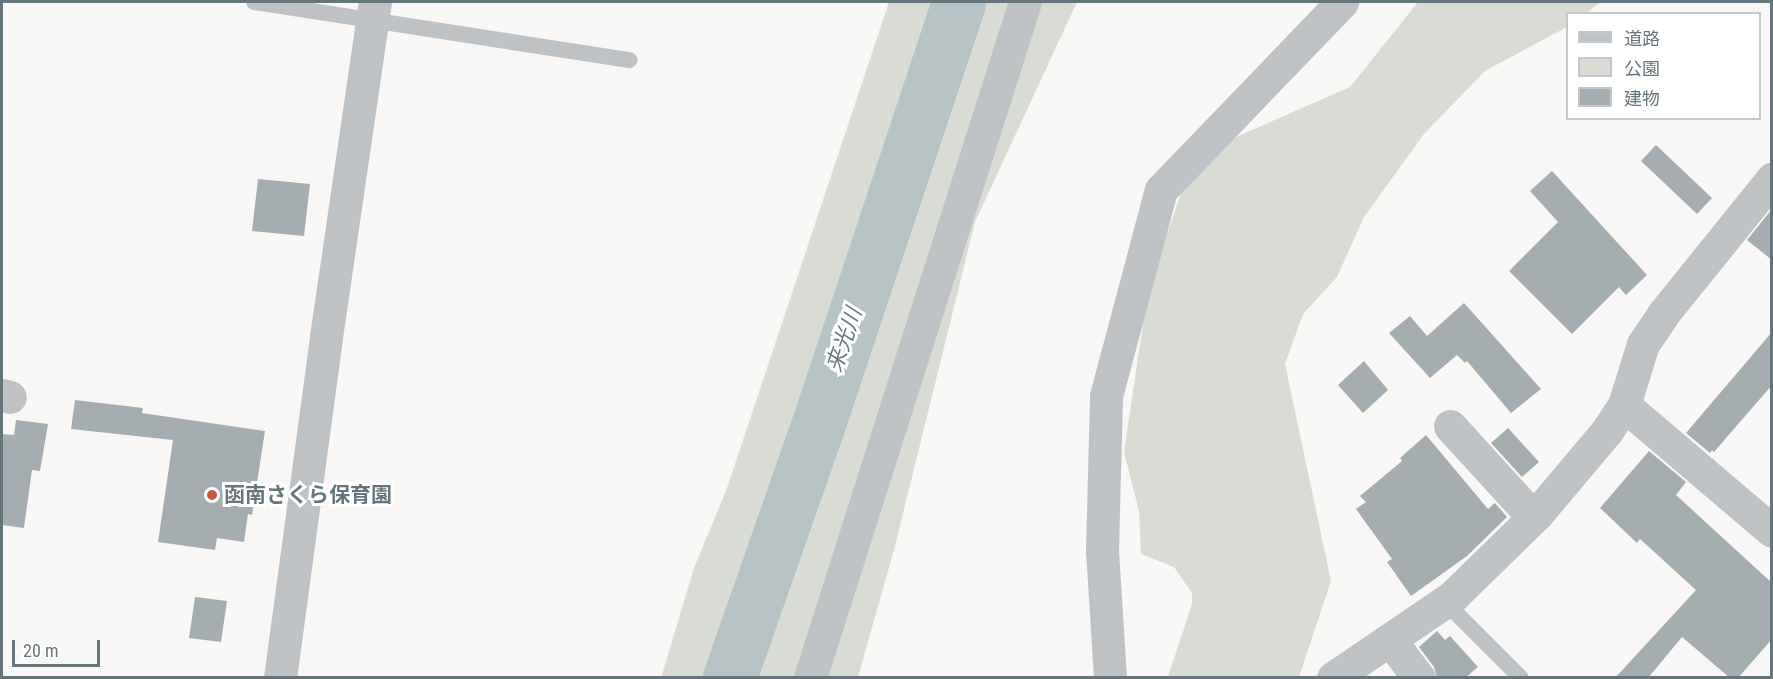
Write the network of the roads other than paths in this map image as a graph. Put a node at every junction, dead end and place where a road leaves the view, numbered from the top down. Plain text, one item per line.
1 (254, 2) edge
2 (1025, 2) edge
3 (1342, 2) edge
4 (374, 10) edge
5 (630, 60) dead end
6 (1772, 179) edge
7 (1624, 405) junction
8 (1450, 426) dead end
9 (1533, 517) junction
10 (1772, 531) edge
11 (1445, 602) junction
12 (1390, 640) junction
13 (280, 678) edge
14 (810, 678) edge
15 (1110, 678) edge
16 (1333, 678) edge
17 (1419, 678) edge
18 (1521, 678) edge

1 - 4 lane
2 - 14 street
3 - 15 street
4 - 5 lane
4 - 13 street
6 - 7 street
7 - 9 street
7 - 10 street
8 - 9 street
9 - 11 street
11 - 12 street
11 - 18 lane
12 - 16 street
12 - 17 street

